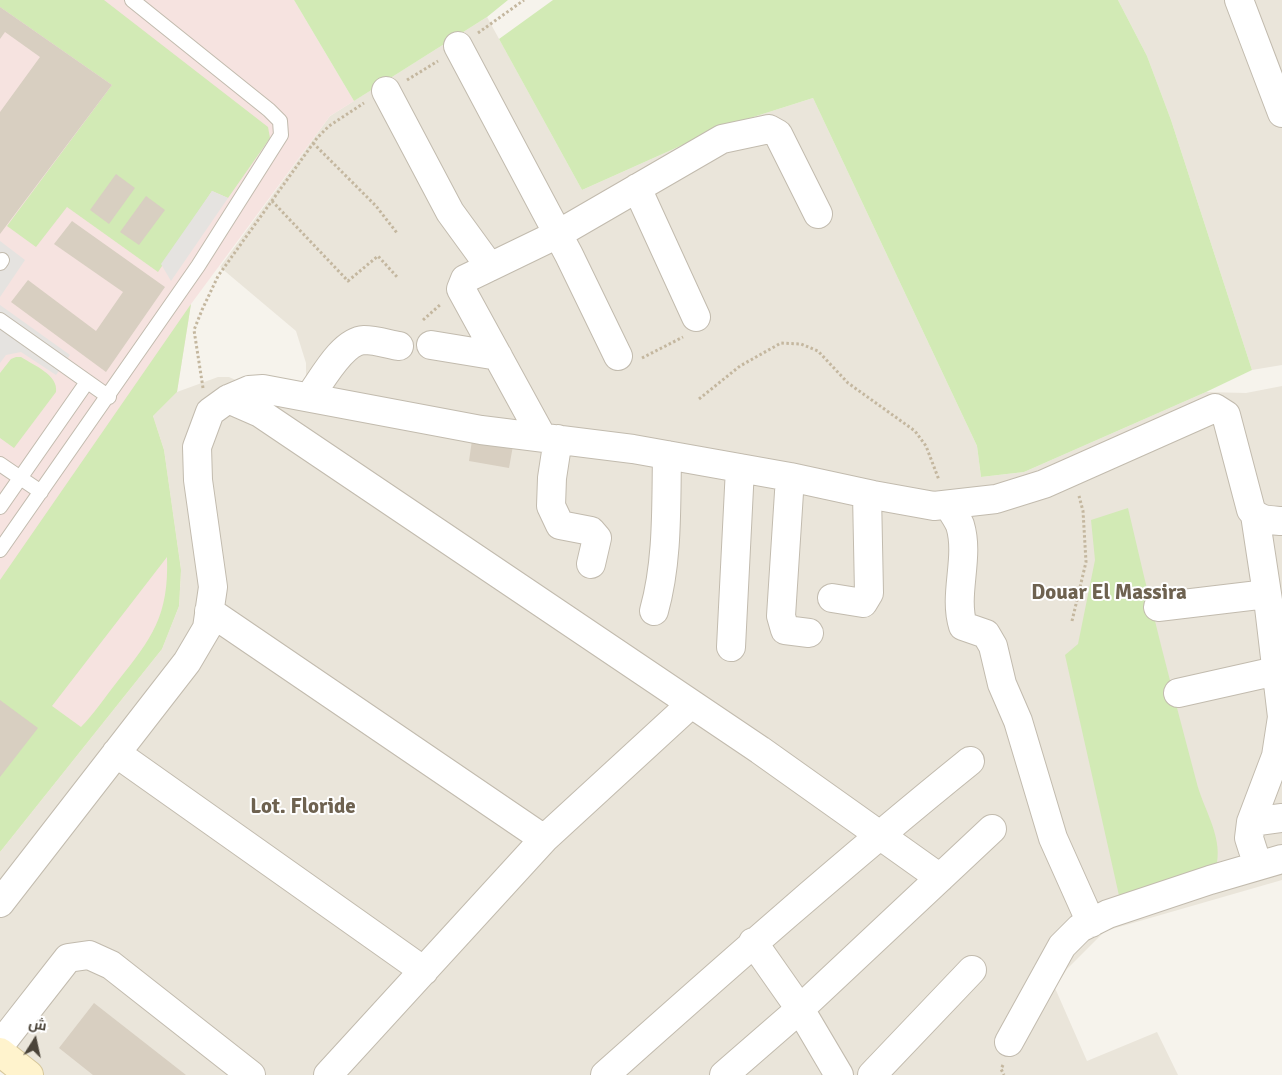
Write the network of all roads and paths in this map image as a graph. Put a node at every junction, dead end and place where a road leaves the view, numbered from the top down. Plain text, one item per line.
1 (132, 0) edge
2 (524, 0) edge
3 (1239, 0) edge
4 (458, 46) junction
5 (386, 91) junction
6 (1282, 114) edge
7 (313, 143) junction
8 (637, 188) junction
9 (272, 201) junction
10 (818, 214) dead end
11 (397, 233) dead end
12 (558, 234) junction
13 (490, 267) junction
14 (398, 278) dead end
15 (696, 317) joint
16 (0, 321) edge
17 (431, 345) dead end
18 (399, 346) dead end
19 (498, 356) junction
20 (618, 356) joint
21 (87, 382) junction
22 (310, 396) junction
23 (109, 397) junction
24 (699, 399) dead end
25 (219, 406) junction
26 (550, 438) junction
27 (667, 455) junction
28 (0, 464) edge
29 (740, 468) junction
30 (1072, 472) junction
31 (790, 477) junction
32 (20, 479) junction
33 (41, 492) junction
34 (867, 494) junction
35 (948, 505) junction
36 (0, 507) edge
37 (1255, 515) junction
38 (1282, 521) edge
39 (0, 550) edge
40 (591, 564) dead end
41 (1267, 594) junction
42 (832, 598) dead end
43 (1158, 607) dead end
44 (209, 611) junction
45 (654, 611) dead end
46 (1072, 621) dead end
47 (809, 633) dead end
48 (731, 647) dead end
49 (1276, 671) junction
50 (1178, 692) dead end
51 (691, 704) junction
52 (1282, 717) edge
53 (116, 753) junction
54 (970, 761) dead end
55 (1282, 818) edge
56 (1251, 822) junction
57 (992, 829) dead end
58 (879, 834) junction
59 (544, 839) junction
60 (1270, 863) edge
61 (940, 878) junction
62 (0, 903) edge
63 (1091, 923) junction
64 (753, 942) junction
65 (972, 970) dead end
66 (424, 971) junction
67 (800, 1008) junction
68 (1009, 1042) dead end
69 (0, 1045) edge
70 (0, 1052) edge
71 (29, 1075) edge
72 (251, 1075) edge
73 (328, 1075) edge
74 (605, 1075) edge
75 (724, 1075) edge
76 (839, 1075) edge
77 (872, 1075) edge

1 - 23 lane
2 - 4 path
3 - 6 street
4 - 5 path
4 - 12 street
5 - 7 path
5 - 13 street
7 - 9 path
7 - 11 path
8 - 10 street
8 - 12 street
8 - 15 street
9 - 14 path
9 - 25 path
12 - 13 street
12 - 20 street
13 - 19 street
15 - 20 path
16 - 21 lane
17 - 19 street
18 - 22 street
19 - 26 street
21 - 23 lane
21 - 32 lane
22 - 25 street
22 - 26 street
23 - 33 lane
24 - 35 path
25 - 44 street
25 - 51 street
26 - 27 street
26 - 40 street
27 - 29 street
27 - 45 street
28 - 32 lane
29 - 31 street
29 - 48 street
30 - 35 street
30 - 37 street
30 - 46 path
31 - 34 street
31 - 47 street
32 - 33 lane
32 - 36 lane
33 - 39 lane
34 - 35 street
34 - 42 street
35 - 63 street
37 - 38 street
37 - 41 street
41 - 43 street
41 - 49 street
44 - 53 street
44 - 59 street
49 - 50 street
49 - 52 street
51 - 58 street
51 - 59 street
52 - 56 street
53 - 62 street
53 - 66 street
54 - 58 street
55 - 56 street
56 - 60 street
57 - 61 street
58 - 61 street
58 - 64 street
59 - 66 street
60 - 63 street
61 - 67 street
63 - 68 street
64 - 67 street
64 - 74 street
65 - 77 street
66 - 73 street
67 - 75 street
67 - 76 street
69 - 72 street
70 - 71 street

